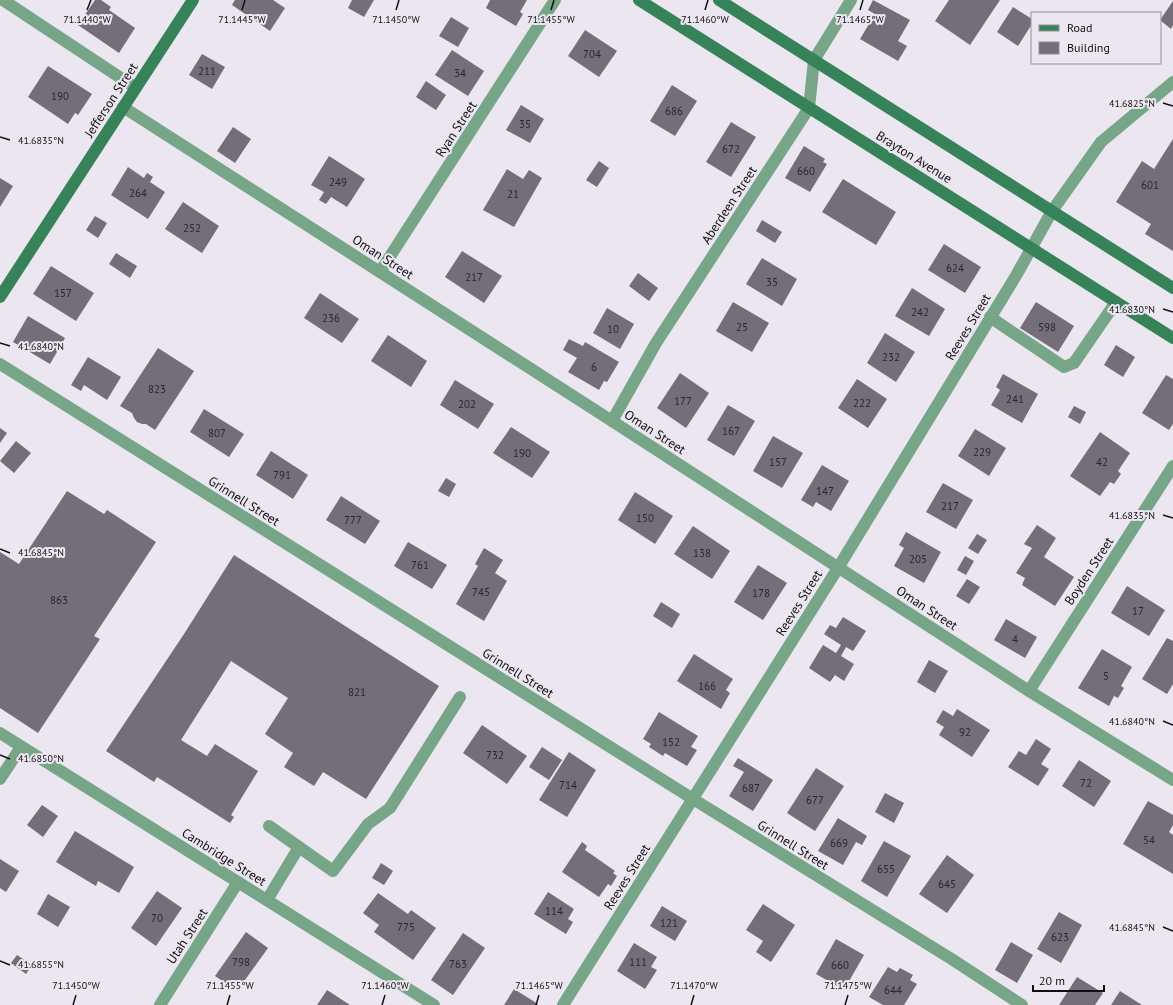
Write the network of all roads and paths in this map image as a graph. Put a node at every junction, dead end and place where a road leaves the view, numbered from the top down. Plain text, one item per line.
1 (3, 0) edge
2 (193, 0) edge
3 (556, 0) edge
4 (640, 0) edge
5 (719, 0) edge
6 (851, 0) edge
7 (814, 60) junction
8 (1173, 82) edge
9 (136, 88) junction
10 (123, 107) junction
11 (810, 108) junction
12 (1052, 211) junction
13 (1031, 249) junction
14 (380, 272) junction
15 (1173, 288) edge
16 (0, 297) edge
17 (1116, 302) junction
18 (990, 317) junction
19 (1173, 338) edge
20 (0, 364) edge
21 (612, 421) junction
22 (1173, 466) edge
23 (838, 568) junction
24 (1029, 690) junction
25 (460, 696) dead end
26 (0, 733) edge
27 (21, 747) junction
28 (0, 779) edge
29 (1173, 780) edge
30 (693, 799) junction
31 (269, 826) dead end
32 (299, 847) junction
33 (238, 882) junction
34 (267, 900) junction
35 (160, 1005) edge
36 (434, 1005) edge
37 (563, 1005) edge
38 (1022, 1005) edge

1 - 9 street
2 - 9 main road, Jefferson Street
3 - 14 street, Ryan Street
4 - 11 main road, Brayton Avenue
5 - 7 main road
6 - 7 street, Aberdeen Street
7 - 11 street, Aberdeen Street
7 - 12 main road
8 - 12 street, Reeves Street
9 - 10 main road, Jefferson Street
10 - 14 street, Oman Street
10 - 16 main road, Jefferson Street
11 - 13 main road, Brayton Avenue
11 - 21 street, Aberdeen Street
12 - 13 street, Reeves Street
12 - 15 main road
13 - 17 main road, Brayton Avenue
13 - 18 street, Reeves Street
14 - 21 street, Oman Street
17 - 18 street
17 - 19 main road, Brayton Avenue
18 - 23 street, Reeves Street
20 - 30 street, Grinnell Street
21 - 23 street, Oman Street
22 - 24 street, Boyden Street
23 - 24 street, Oman Street
23 - 30 street, Reeves Street
24 - 29 street, Oman Street
25 - 32 street
26 - 27 street, Cambridge Street
27 - 28 street
27 - 33 street, Cambridge Street
30 - 37 street, Reeves Street
30 - 38 street, Grinnell Street
31 - 32 street
32 - 34 street
33 - 34 street, Cambridge Street
33 - 35 street, Utah Street
34 - 36 street, Cambridge Street

